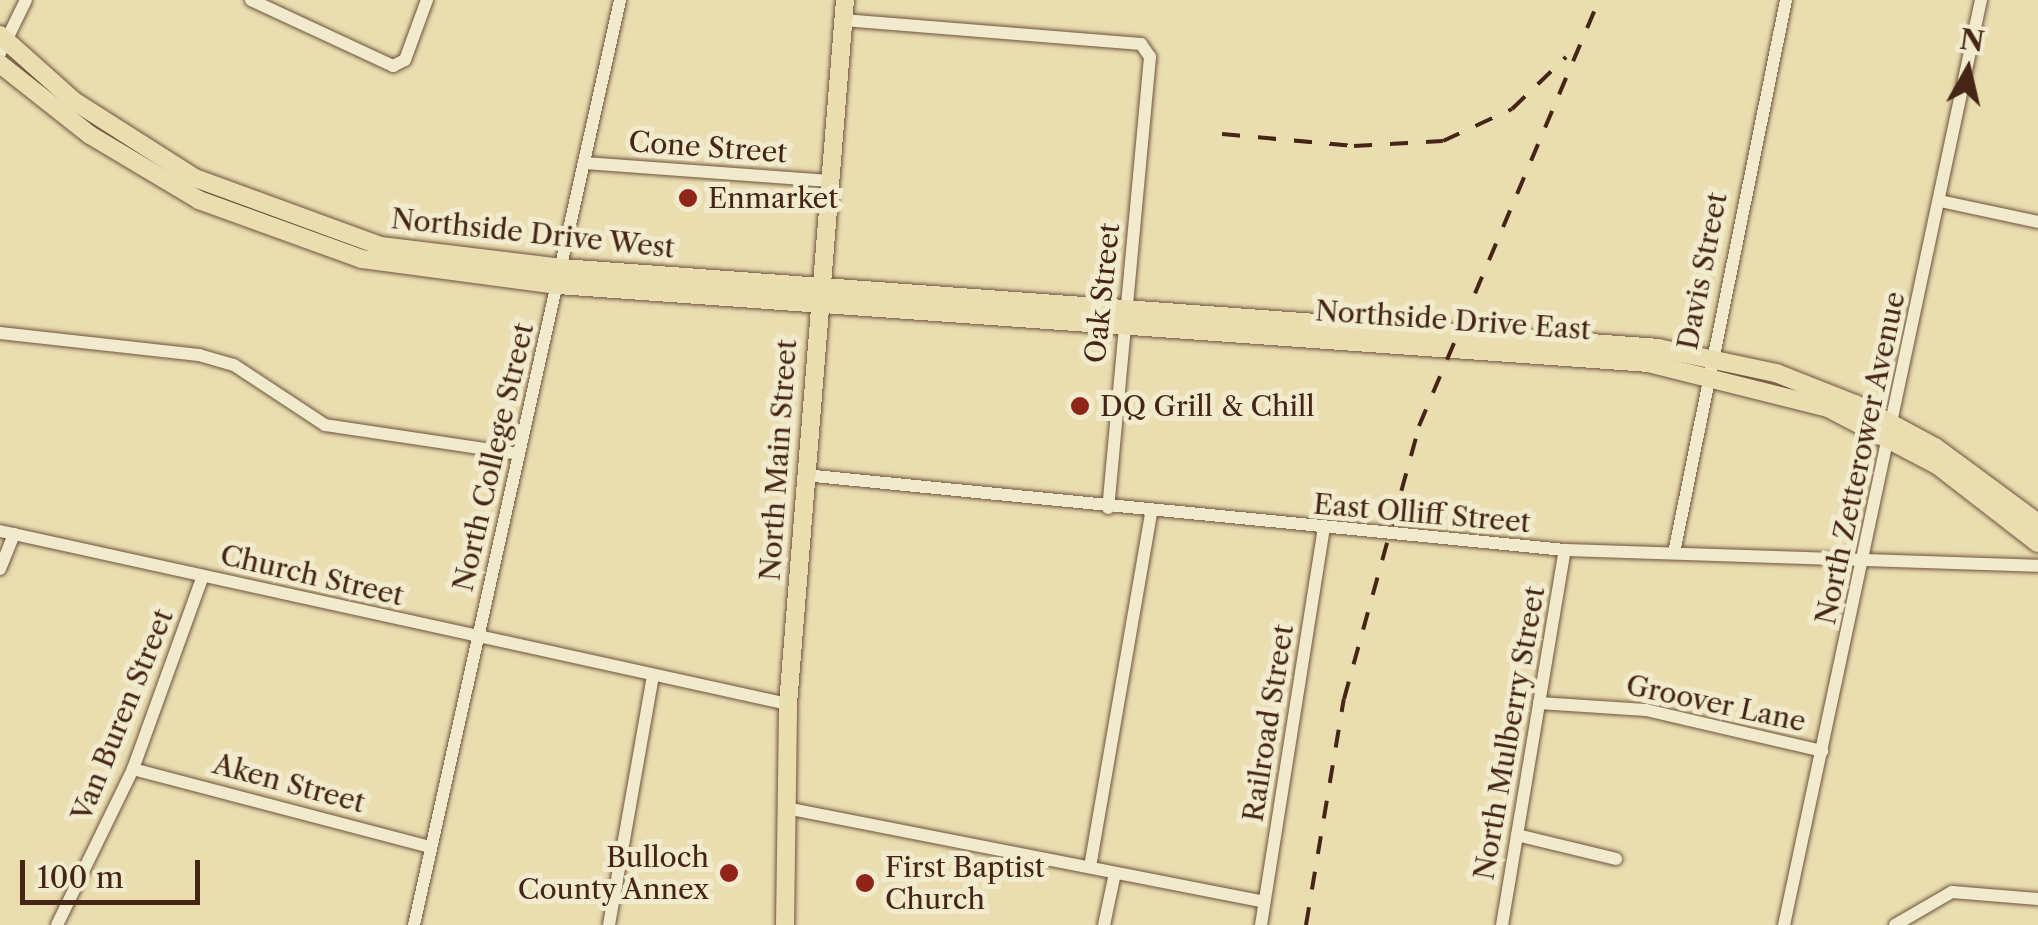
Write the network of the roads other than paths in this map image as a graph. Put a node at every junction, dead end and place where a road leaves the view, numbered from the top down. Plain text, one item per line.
1 (26, 0) edge
2 (251, 0) edge
3 (427, 0) edge
4 (620, 0) edge
5 (845, 0) edge
6 (1786, 0) edge
7 (1981, 0) edge
8 (843, 20) junction
9 (2, 43) edge
10 (0, 64) edge
11 (584, 163) junction
12 (827, 181) junction
13 (1940, 201) junction
14 (2038, 222) edge
15 (560, 277) junction
16 (818, 295) junction
17 (1124, 314) junction
18 (0, 333) edge
19 (1709, 365) junction
20 (1892, 430) junction
21 (518, 454) junction
22 (804, 474) junction
23 (1108, 508) junction
24 (1151, 513) junction
25 (2038, 523) edge
26 (1324, 529) junction
27 (7, 532) edge
28 (2038, 543) edge
29 (1565, 550) junction
30 (1674, 553) junction
31 (1865, 560) junction
32 (2038, 566) edge
33 (0, 569) edge
34 (204, 576) junction
35 (477, 638) junction
36 (653, 676) junction
37 (1538, 703) junction
38 (788, 704) junction
39 (1822, 752) junction
40 (134, 769) junction
41 (786, 808) junction
42 (1517, 835) junction
43 (431, 846) junction
44 (1616, 860) dead end
45 (1090, 868) junction
46 (1115, 872) junction
47 (2038, 899) edge
48 (1264, 902) junction
49 (57, 925) edge
50 (414, 925) edge
51 (609, 925) edge
52 (785, 925) edge
53 (1104, 925) edge
54 (1261, 925) edge
55 (1502, 925) edge
56 (1784, 925) edge
57 (1894, 925) edge

1 - 9 street
2 - 3 street
4 - 11 street, North College Street
5 - 8 main road, North Main Street
6 - 19 street, Davis Street
7 - 13 street, North Zetterower Avenue
8 - 12 main road, North Main Street
8 - 17 street, Oak Street
9 - 15 main road, Northside Drive West
10 - 15 main road, Northside Drive West
11 - 12 street, Cone Street
11 - 15 street, North College Street
12 - 16 main road, North Main Street
13 - 14 street
13 - 20 street, North Zetterower Avenue
15 - 16 main road, Northside Drive West
15 - 21 street, North College Street
16 - 17 main road, Northside Drive East
16 - 22 main road, North Main Street
17 - 19 main road, Northside Drive East
17 - 23 street, Oak Street
18 - 21 street
19 - 20 main road, Northside Drive East
19 - 30 street, Davis Street
20 - 25 main road, Northside Drive East
20 - 28 main road, Northside Drive East
20 - 31 street, North Zetterower Avenue
21 - 35 street, North College Street
22 - 23 street, East Olliff Street
22 - 38 main road, North Main Street
23 - 24 street, East Olliff Street
24 - 26 street, East Olliff Street
24 - 45 street
26 - 29 street, East Olliff Street
26 - 48 street, Railroad Street
27 - 33 street
27 - 34 street, Church Street
29 - 30 street, East Olliff Street
29 - 37 street, North Mulberry Street
30 - 31 street, East Olliff Street
31 - 32 street, East Olliff Street
31 - 39 street, North Zetterower Avenue
34 - 35 street, Church Street
34 - 40 street, Van Buren Street
35 - 36 street, Church Street
35 - 43 street, North College Street
36 - 38 street, Church Street
36 - 51 street
37 - 39 street, Groover Lane
37 - 42 street, North Mulberry Street
38 - 41 main road, North Main Street
39 - 56 street, North Zetterower Avenue
40 - 43 street, Aken Street
40 - 49 street, Van Buren Street
41 - 45 street
41 - 52 main road, North Main Street
42 - 44 street
42 - 55 street, North Mulberry Street
43 - 50 street, North College Street
45 - 46 street
46 - 48 street
46 - 53 street
47 - 57 street
48 - 54 street, Railroad Street

